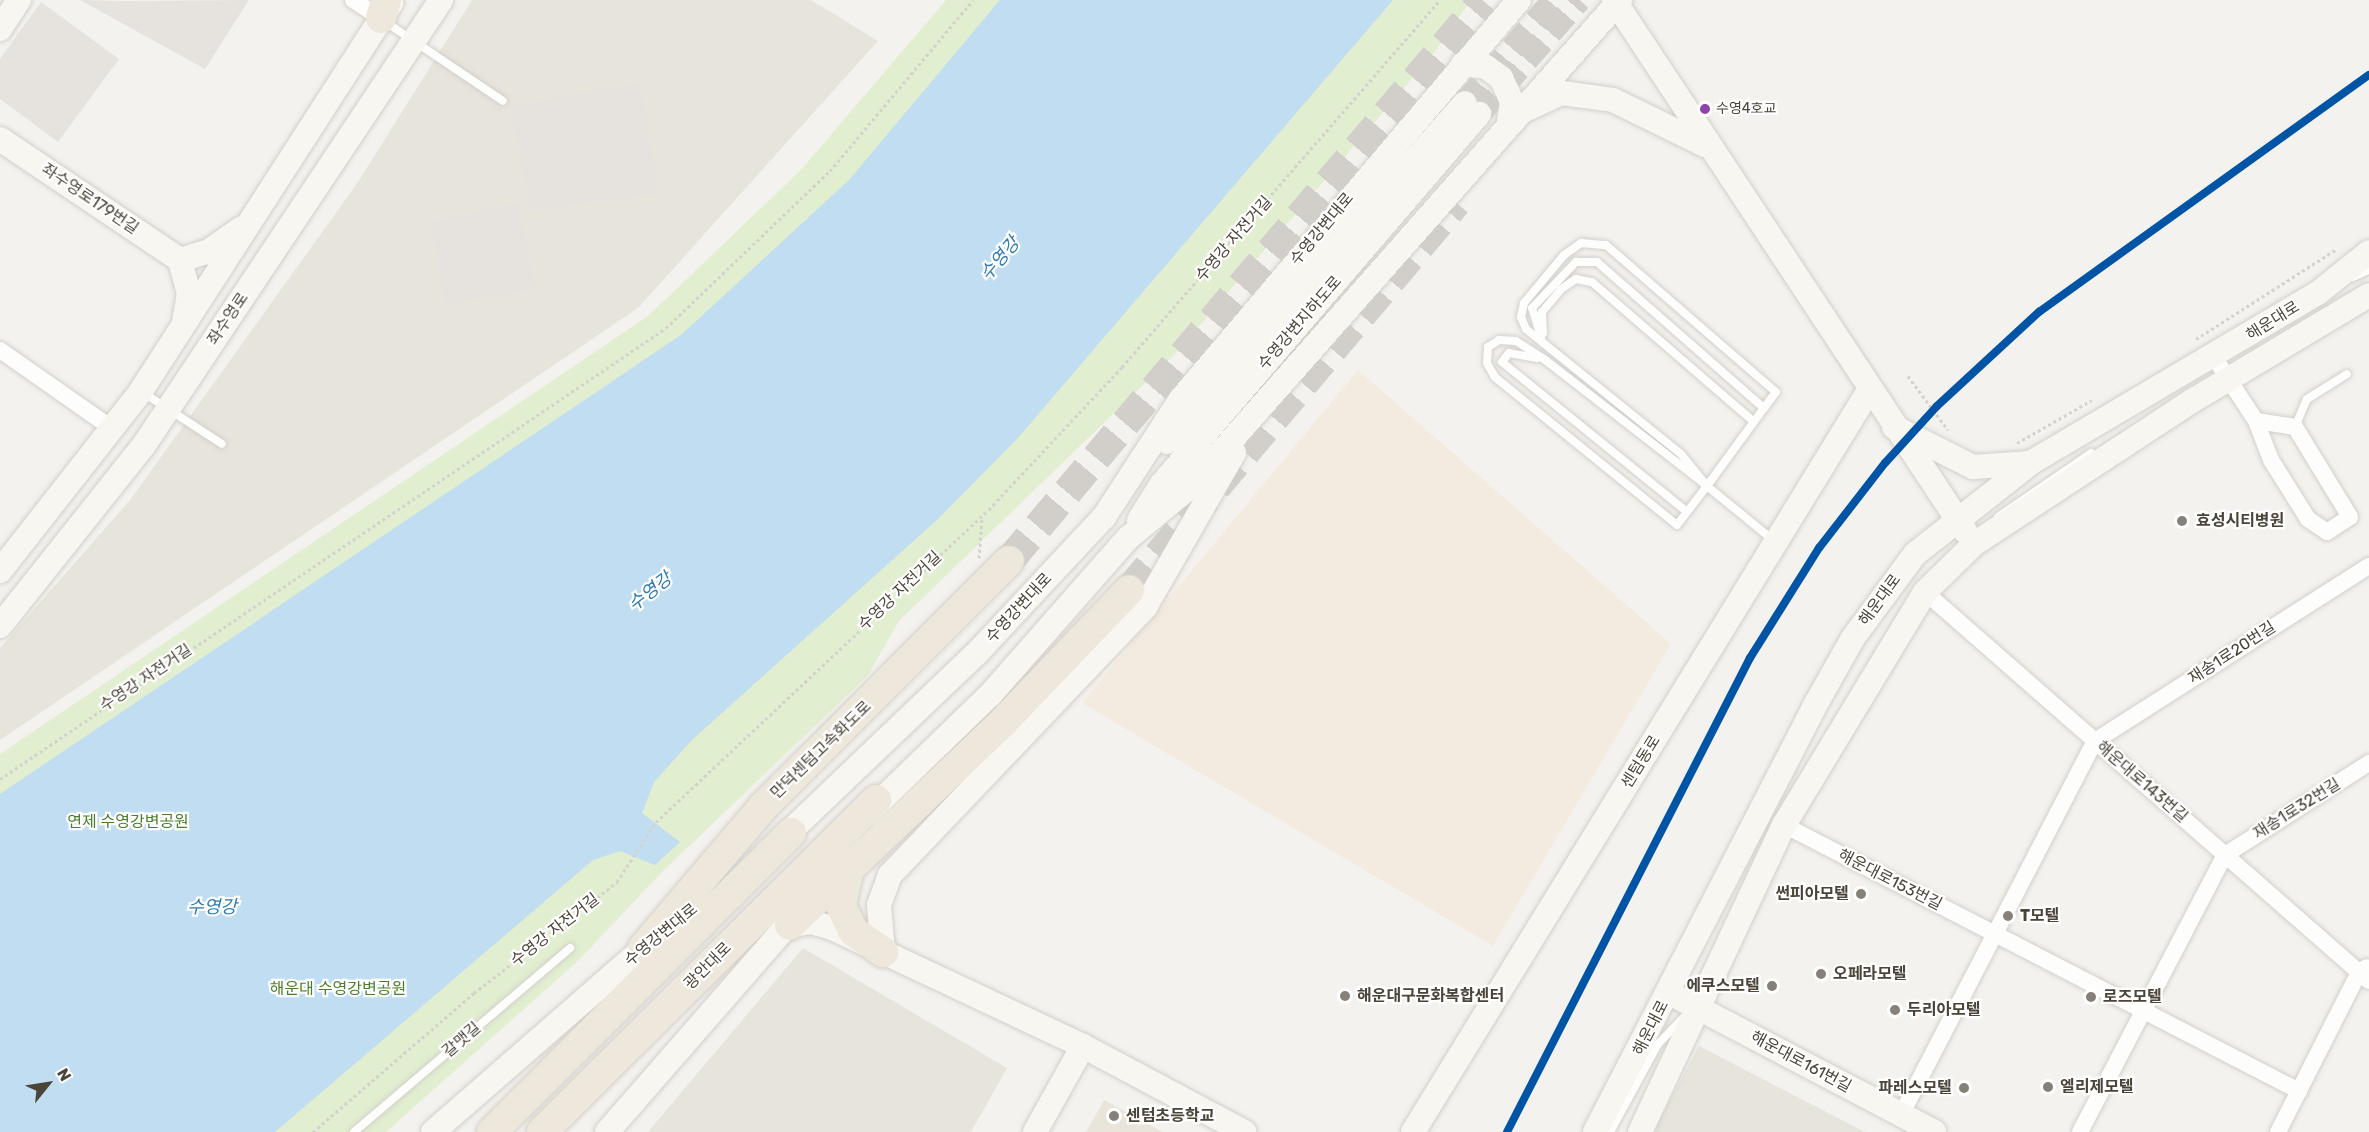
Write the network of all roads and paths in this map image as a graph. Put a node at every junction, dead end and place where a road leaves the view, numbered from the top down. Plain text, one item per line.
1 (19, 0) edge
2 (352, 0) edge
3 (441, 0) edge
4 (973, 0) edge
5 (1440, 0) edge
6 (1519, 0) edge
7 (1617, 1) edge
8 (387, 6) edge
9 (0, 29) edge
10 (414, 40) junction
11 (1463, 64) junction
12 (503, 101) dead end
13 (1513, 117) junction
14 (0, 139) edge
15 (1710, 148) junction
16 (250, 222) junction
17 (2340, 247) dead end
18 (2369, 252) edge
19 (180, 260) junction
20 (2369, 270) edge
21 (2318, 293) junction
22 (2369, 295) edge
23 (183, 330) junction
24 (2185, 345) dead end
25 (1548, 348) junction
26 (0, 350) edge
27 (2214, 357) junction
28 (1544, 359) junction
29 (2347, 374) dead end
30 (1908, 376) dead end
31 (2228, 380) junction
32 (141, 391) junction
33 (1868, 392) junction
34 (2094, 399) dead end
35 (1263, 403) junction
36 (1764, 408) junction
37 (168, 410) junction
38 (2256, 421) junction
39 (1754, 422) junction
40 (1890, 425) junction
41 (2295, 427) junction
42 (113, 429) junction
43 (1955, 440) dead end
44 (222, 444) dead end
45 (2012, 445) dead end
46 (2032, 462) junction
47 (1707, 486) junction
48 (1688, 512) junction
49 (1104, 517) junction
50 (1956, 518) junction
51 (1128, 538) junction
52 (1776, 543) junction
53 (1974, 544) junction
54 (4, 559) edge
55 (1009, 561) tunnel mouth
56 (2369, 566) edge
57 (1129, 590) tunnel mouth
58 (1925, 592) junction
59 (0, 626) edge
60 (2095, 741) junction
61 (2369, 763) edge
62 (0, 779) edge
63 (876, 801) junction
64 (1784, 825) junction
65 (791, 833) junction
66 (2225, 855) junction
67 (849, 870) junction
68 (790, 925) junction
69 (1996, 935) junction
70 (570, 948) dead end
71 (643, 948) junction
72 (883, 952) junction
73 (2366, 973) edge
74 (1669, 993) junction
75 (1695, 1006) junction
76 (2144, 1011) junction
77 (1083, 1046) junction
78 (2299, 1092) junction
79 (1901, 1115) junction
80 (1602, 1128) edge
81 (313, 1132) edge
82 (354, 1132) edge
83 (433, 1132) edge
84 (492, 1132) edge
85 (542, 1132) edge
86 (607, 1132) edge
87 (1035, 1132) edge
88 (1244, 1132) edge
89 (1413, 1132) edge
90 (1640, 1132) edge
91 (1934, 1132) edge
92 (2080, 1132) edge
93 (2278, 1132) edge

1 - 9 main road
2 - 8 street
3 - 10 main road, 좌수영로
4 - 62 path, 수영강 자전거길
5 - 81 path, 수영강 자전거길
6 - 11 main road, 수영강변대로
7 - 13 main road, 수영강변대로
7 - 15 main road
8 - 10 lane
8 - 16 main road, 좌수영로
10 - 12 lane
10 - 37 main road, 좌수영로
11 - 13 main road
11 - 49 main road, 수영강변대로
13 - 15 main road
13 - 35 main road, 수영강변대로
14 - 19 main road, 좌수영로179번길
15 - 33 main road
16 - 19 main road
16 - 23 main road, 좌수영로
17 - 24 path
18 - 21 main road, 해운대로
19 - 23 main road
20 - 21 lane
21 - 27 main road, 해운대로
22 - 31 main road, 해운대로
23 - 32 main road, 좌수영로
25 - 36 lane
25 - 36 lane
25 - 39 lane
25 - 47 lane
26 - 42 street
27 - 31 street
27 - 46 main road, 해운대로
28 - 47 lane
28 - 48 lane
28 - 48 lane
29 - 41 lane
30 - 43 path
31 - 38 street
31 - 53 main road, 해운대로
32 - 37 lane
32 - 42 main road, 좌수영로
33 - 40 main road
33 - 52 main road, 센텀동로
34 - 45 path
35 - 51 main road, 수영강변대로
35 - 72 main road
36 - 39 lane
37 - 44 lane
37 - 59 main road, 좌수영로
38 - 41 street
38 - 41 street
39 - 47 lane
40 - 46 main road
40 - 50 main road
42 - 54 main road, 좌수영로
46 - 50 main road, 해운대로
47 - 48 lane
47 - 52 lane
49 - 51 main road, 수영강변지하도로
49 - 65 main road, 수영강변대로
50 - 53 main road
50 - 74 main road, 해운대로
51 - 63 main road, 수영강변대로
52 - 89 main road, 센텀동로
53 - 58 main road, 해운대로
55 - 71 highway, 만덕센텀고속화도로
56 - 60 street, 재송1로20번길
57 - 67 highway
58 - 60 street, 해운대로143번길
58 - 64 main road, 해운대로
60 - 66 street, 해운대로143번길
60 - 69 street
61 - 66 street, 재송1로32번길
63 - 68 main road, 수영강변대로
63 - 85 highway, 광안대로
64 - 69 street, 해운대로153번길
64 - 75 main road, 해운대로
65 - 71 main road, 수영강변대로
65 - 84 highway
66 - 73 street, 해운대로143번길
66 - 76 street
67 - 68 highway
67 - 72 highway
68 - 72 main road
68 - 86 main road, 수영강변대로
69 - 76 street, 해운대로153번길
69 - 79 street
70 - 82 lane, 갈맷길
71 - 83 main road, 수영강변대로
72 - 77 main road
73 - 78 street, 해운대로143번길
74 - 75 main road, 해운대로161번길
74 - 80 main road, 해운대로
75 - 79 main road, 해운대로161번길
75 - 80 lane
75 - 90 main road, 해운대로
76 - 78 street, 해운대로153번길
76 - 92 street
77 - 87 main road
77 - 88 main road
78 - 93 street, 해운대로143번길
79 - 91 main road, 해운대로161번길

